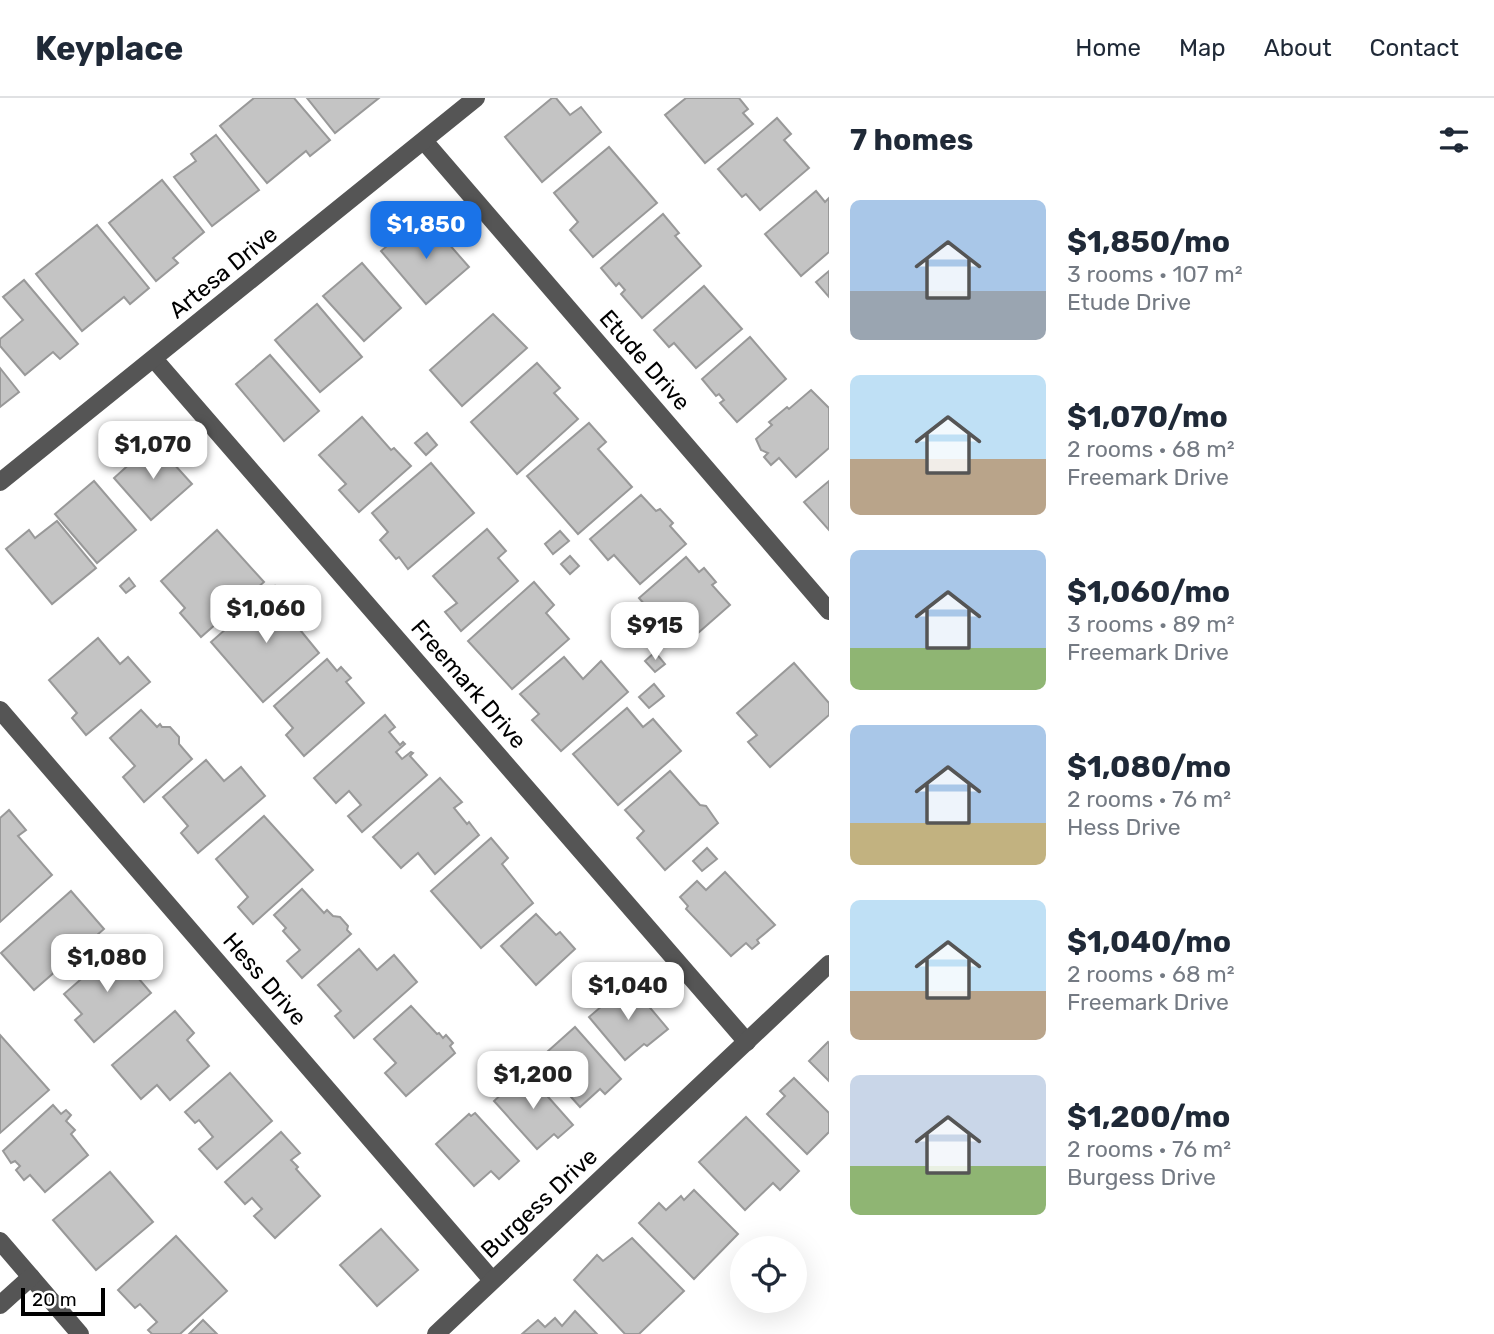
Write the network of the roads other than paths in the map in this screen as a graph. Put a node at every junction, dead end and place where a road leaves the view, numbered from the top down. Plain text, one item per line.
1 (476, 98) edge
2 (424, 141) junction
3 (155, 359) junction
4 (0, 482) edge
5 (829, 611) edge
6 (0, 710) edge
7 (829, 964) edge
8 (747, 1042) junction
9 (0, 1241) edge
10 (31, 1277) junction
11 (492, 1280) junction
12 (0, 1305) edge
13 (80, 1334) edge
14 (436, 1334) edge

1 - 2 street, Artesa Drive
2 - 3 street, Artesa Drive
2 - 5 street, Etude Drive
3 - 4 street, Artesa Drive
3 - 8 street, Freemark Drive
6 - 11 street, Hess Drive
7 - 8 street, Burgess Drive
8 - 11 street, Burgess Drive
9 - 10 street
10 - 12 street
10 - 13 street
11 - 14 street, Burgess Drive

